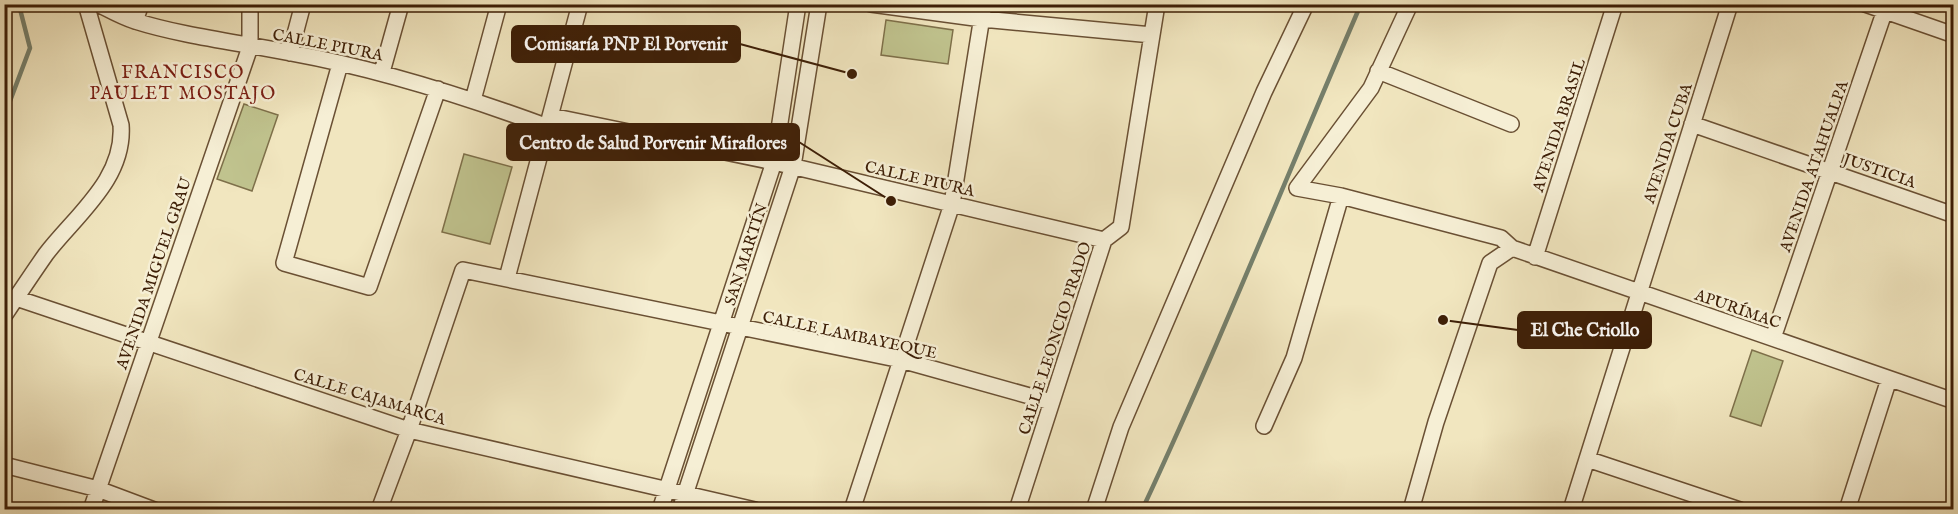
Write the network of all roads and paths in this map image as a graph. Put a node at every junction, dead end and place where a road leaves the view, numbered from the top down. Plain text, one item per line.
1 (87, 4) edge
2 (98, 4) edge
3 (141, 4) edge
4 (250, 4) edge
5 (303, 4) edge
6 (401, 4) edge
7 (499, 4) edge
8 (580, 4) edge
9 (798, 4) edge
10 (819, 4) edge
11 (871, 4) edge
12 (1157, 4) edge
13 (1306, 4) edge
14 (1410, 4) edge
15 (1615, 4) edge
16 (1730, 4) edge
17 (1865, 4) edge
18 (1886, 8) edge
19 (983, 12) edge
20 (135, 21) junction
21 (1152, 35) junction
22 (1953, 35) edge
23 (250, 47) junction
24 (290, 52) junction
25 (340, 64) junction
26 (1378, 71) junction
27 (382, 72) junction
28 (438, 89) junction
29 (473, 100) junction
30 (550, 121) junction
31 (1510, 124) dead end
32 (1692, 124) junction
33 (774, 162) junction
34 (793, 166) junction
35 (1830, 172) junction
36 (1341, 196) junction
37 (952, 204) junction
38 (1953, 215) edge
39 (756, 219) junction
40 (774, 225) junction
41 (1104, 240) junction
42 (1512, 248) junction
43 (1535, 256) junction
44 (507, 278) junction
45 (1638, 292) junction
46 (16, 298) junction
47 (4, 316) edge
48 (722, 325) junction
49 (740, 329) junction
50 (1773, 338) junction
51 (148, 344) junction
52 (901, 360) junction
53 (1890, 379) junction
54 (1953, 401) edge
55 (1052, 402) junction
56 (1264, 426) dead end
57 (409, 430) junction
58 (684, 438) junction
59 (702, 443) junction
60 (1587, 459) junction
61 (4, 465) edge
62 (98, 489) junction
63 (667, 489) junction
64 (686, 493) junction
65 (91, 510) edge
66 (154, 510) edge
67 (379, 510) edge
68 (660, 510) edge
69 (680, 510) edge
70 (755, 510) edge
71 (852, 510) edge
72 (1017, 510) edge
73 (1094, 510) edge
74 (1411, 510) edge
75 (1571, 510) edge
76 (1740, 510) edge
77 (1847, 510) edge

1 - 46 street
2 - 20 street, CALLE PIURA
3 - 20 street
4 - 23 street, AVENIDA MIGUEL GRAU
5 - 24 street
6 - 27 street
7 - 29 street
8 - 30 street
9 - 33 street, SAN MARTÍN
10 - 34 street, SAN MARTÍN
11 - 19 street
12 - 21 street, CALLE LEONCIO PRADO
13 - 73 street
14 - 26 street
15 - 43 street, AVENIDA BRASIL
16 - 32 street, AVENIDA CUBA
17 - 18 street
18 - 22 street
18 - 35 street, AVENIDA ATAHUALPA
19 - 21 street
19 - 37 street
20 - 23 street, CALLE PIURA
21 - 41 street, CALLE LEONCIO PRADO
23 - 24 street, CALLE PIURA
23 - 51 street, AVENIDA MIGUEL GRAU
24 - 25 street, CALLE PIURA
25 - 27 street, CALLE PIURA
25 - 28 street
26 - 31 street
26 - 36 street, APURÍMAC
27 - 28 street, CALLE PIURA
28 - 29 street, CALLE PIURA
29 - 30 street, CALLE PIURA
30 - 33 street, CALLE PIURA
30 - 44 street
32 - 35 street, JUSTICIA
32 - 45 street, AVENIDA CUBA
33 - 34 street, CALLE PIURA
33 - 39 street, SAN MARTÍN
34 - 37 street, CALLE PIURA
34 - 40 street, SAN MARTÍN
35 - 38 street, JUSTICIA
35 - 50 street, AVENIDA ATAHUALPA
36 - 42 street, APURÍMAC
36 - 56 street
37 - 41 street, CALLE PIURA
37 - 52 street
39 - 40 street
39 - 48 street, SAN MARTÍN
40 - 49 street, SAN MARTÍN
41 - 55 street, CALLE LEONCIO PRADO
42 - 43 street, APURÍMAC
42 - 74 street
43 - 45 street, APURÍMAC
44 - 48 street, CALLE LAMBAYEQUE
44 - 57 street, CALLE LAMBAYEQUE
45 - 50 street, APURÍMAC
45 - 60 street, AVENIDA CUBA
46 - 47 street
46 - 51 street, CALLE CAJAMARCA
48 - 49 street, CALLE LAMBAYEQUE
48 - 58 street, SAN MARTÍN
49 - 52 street, CALLE LAMBAYEQUE
49 - 59 street, SAN MARTÍN
50 - 53 street, APURÍMAC
51 - 57 street, CALLE CAJAMARCA
51 - 62 street, AVENIDA MIGUEL GRAU
52 - 55 street, CALLE LAMBAYEQUE
52 - 71 street
53 - 54 street, APURÍMAC
53 - 77 street
55 - 72 street, CALLE LEONCIO PRADO
57 - 63 street, CALLE CAJAMARCA
57 - 67 street
58 - 59 street
58 - 63 street, SAN MARTÍN
59 - 64 street, SAN MARTÍN
60 - 75 street, AVENIDA CUBA
60 - 76 street
61 - 62 street
62 - 65 street, AVENIDA MIGUEL GRAU
62 - 66 street
63 - 64 street, CALLE CAJAMARCA
63 - 68 street, SAN MARTÍN
64 - 69 street, SAN MARTÍN
64 - 70 street, CALLE CAJAMARCA

